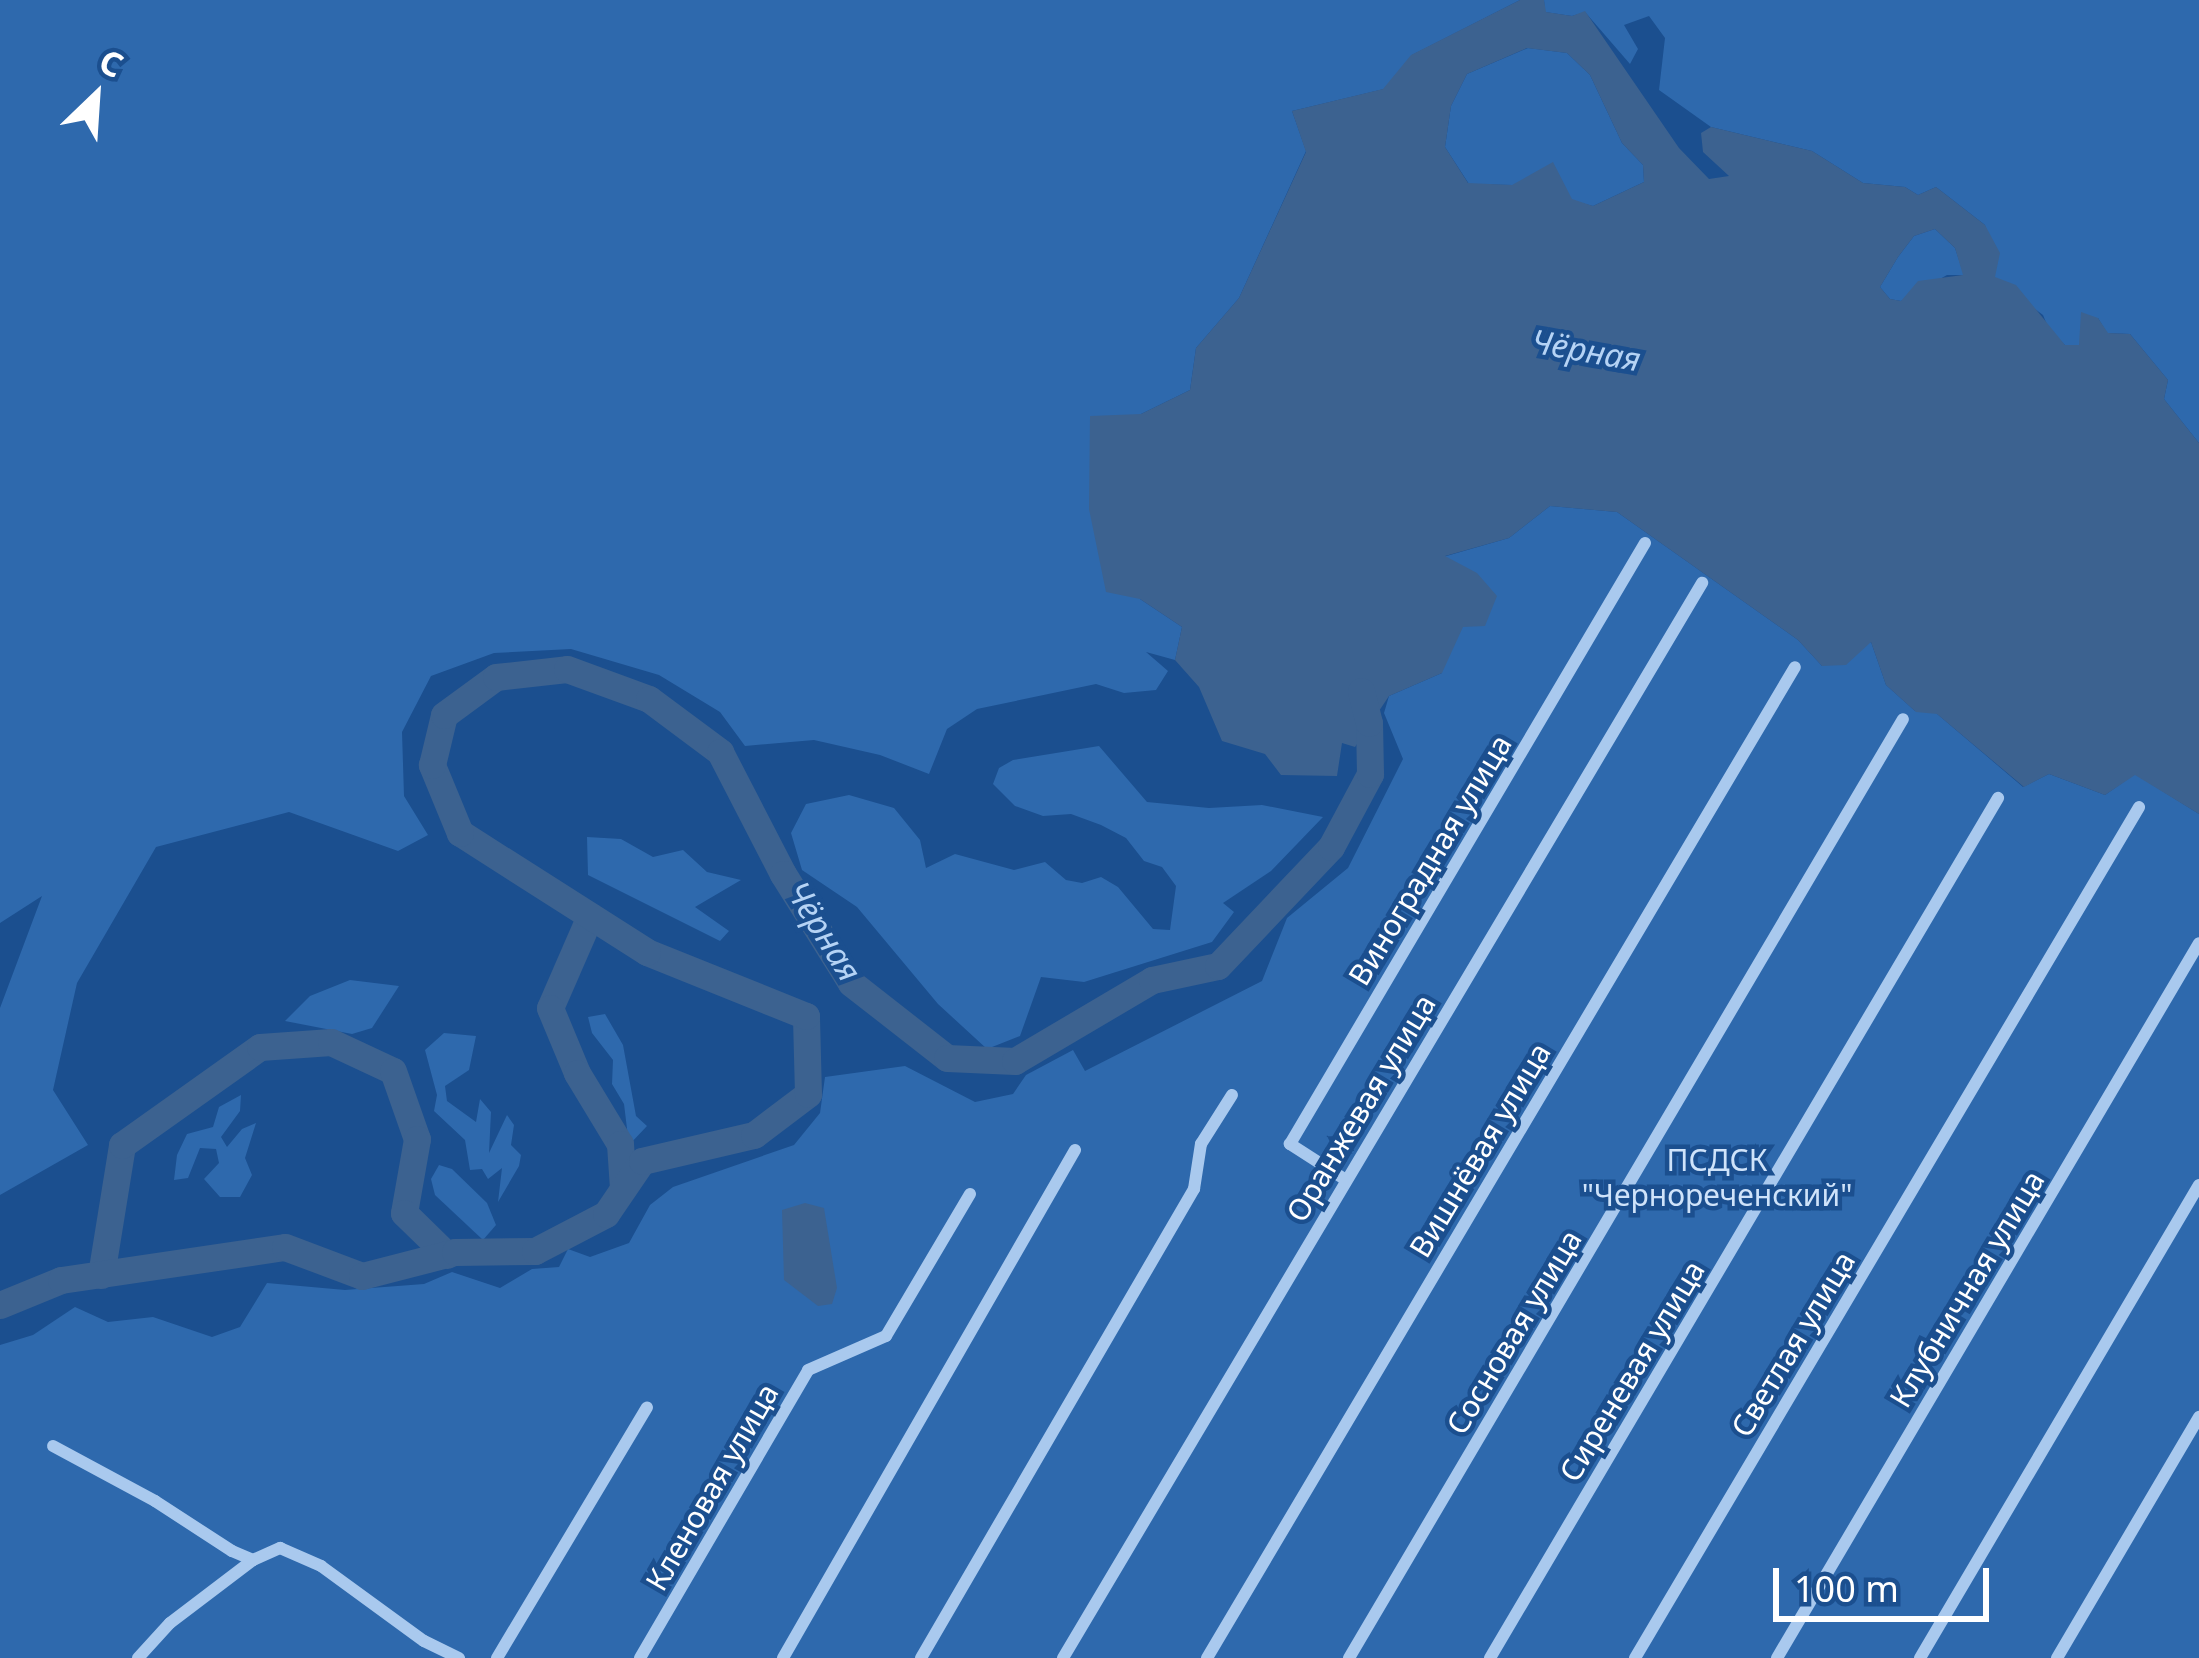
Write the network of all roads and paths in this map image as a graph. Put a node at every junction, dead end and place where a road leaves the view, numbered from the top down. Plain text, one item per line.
1 (1645, 543) dead end
2 (1702, 583) dead end
3 (1795, 667) dead end
4 (1903, 719) dead end
5 (1998, 798) dead end
6 (2139, 807) dead end
7 (2199, 944) edge
8 (1232, 1095) dead end
9 (1075, 1150) dead end
10 (1346, 1180) junction
11 (2199, 1185) edge
12 (970, 1194) dead end
13 (647, 1407) dead end
14 (2199, 1417) edge
15 (52, 1446) dead end
16 (253, 1560) junction
17 (138, 1658) edge
18 (459, 1658) edge
19 (497, 1658) edge
20 (640, 1658) edge
21 (783, 1658) edge
22 (921, 1658) edge
23 (1063, 1658) edge
24 (1207, 1658) edge
25 (1349, 1658) edge
26 (1490, 1658) edge
27 (1635, 1658) edge
28 (1777, 1658) edge
29 (1920, 1658) edge
30 (2057, 1658) edge

1 - 10 street, Виноградная улица
2 - 10 street, Оранжевая улица
3 - 24 street, Вишнёвая улица
4 - 25 street, Сосновая улица
5 - 26 street, Сиреневая улица
6 - 27 street, Светлая улица
7 - 28 street, Клубничная улица
8 - 22 street
9 - 21 street
10 - 23 street, Оранжевая улица
11 - 29 street
12 - 20 street, Кленовая улица
13 - 19 street
14 - 30 street
15 - 16 street
16 - 17 street
16 - 18 street

